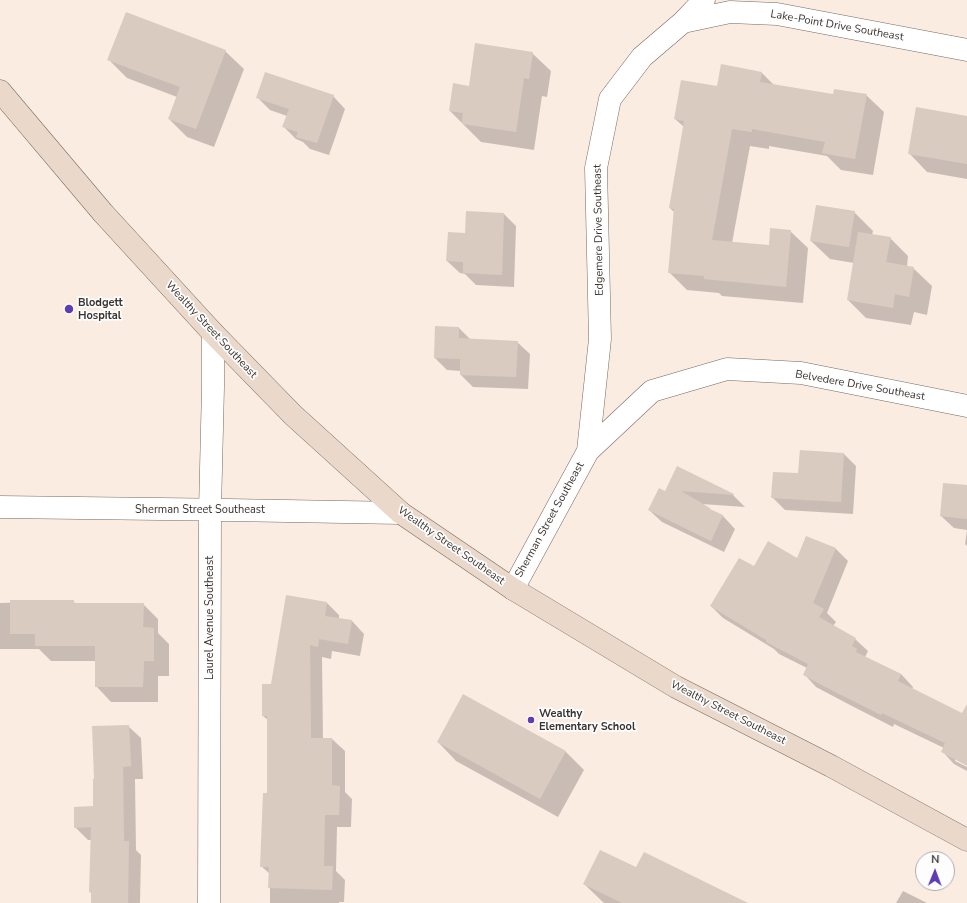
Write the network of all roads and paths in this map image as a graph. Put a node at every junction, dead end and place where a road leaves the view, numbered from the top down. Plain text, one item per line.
1 (704, 0) edge
2 (683, 22) junction
3 (967, 50) edge
4 (0, 91) edge
5 (213, 333) junction
6 (967, 406) edge
7 (588, 452) junction
8 (0, 507) edge
9 (210, 510) junction
10 (401, 513) junction
11 (513, 589) junction
12 (967, 840) edge
13 (209, 903) edge

1 - 2 street, Edgemere Drive Southeast
2 - 3 street, Lake-Point Drive Southeast
2 - 7 street, Edgemere Drive Southeast
4 - 5 main road, Wealthy Street Southeast
5 - 9 street, Laurel Avenue Southeast
5 - 10 main road, Wealthy Street Southeast
6 - 7 street, Belvedere Drive Southeast
7 - 11 street, Sherman Street Southeast
8 - 9 street, Sherman Street Southeast
9 - 10 street, Sherman Street Southeast
9 - 13 street, Laurel Avenue Southeast
10 - 11 main road, Wealthy Street Southeast
11 - 12 main road, Wealthy Street Southeast

